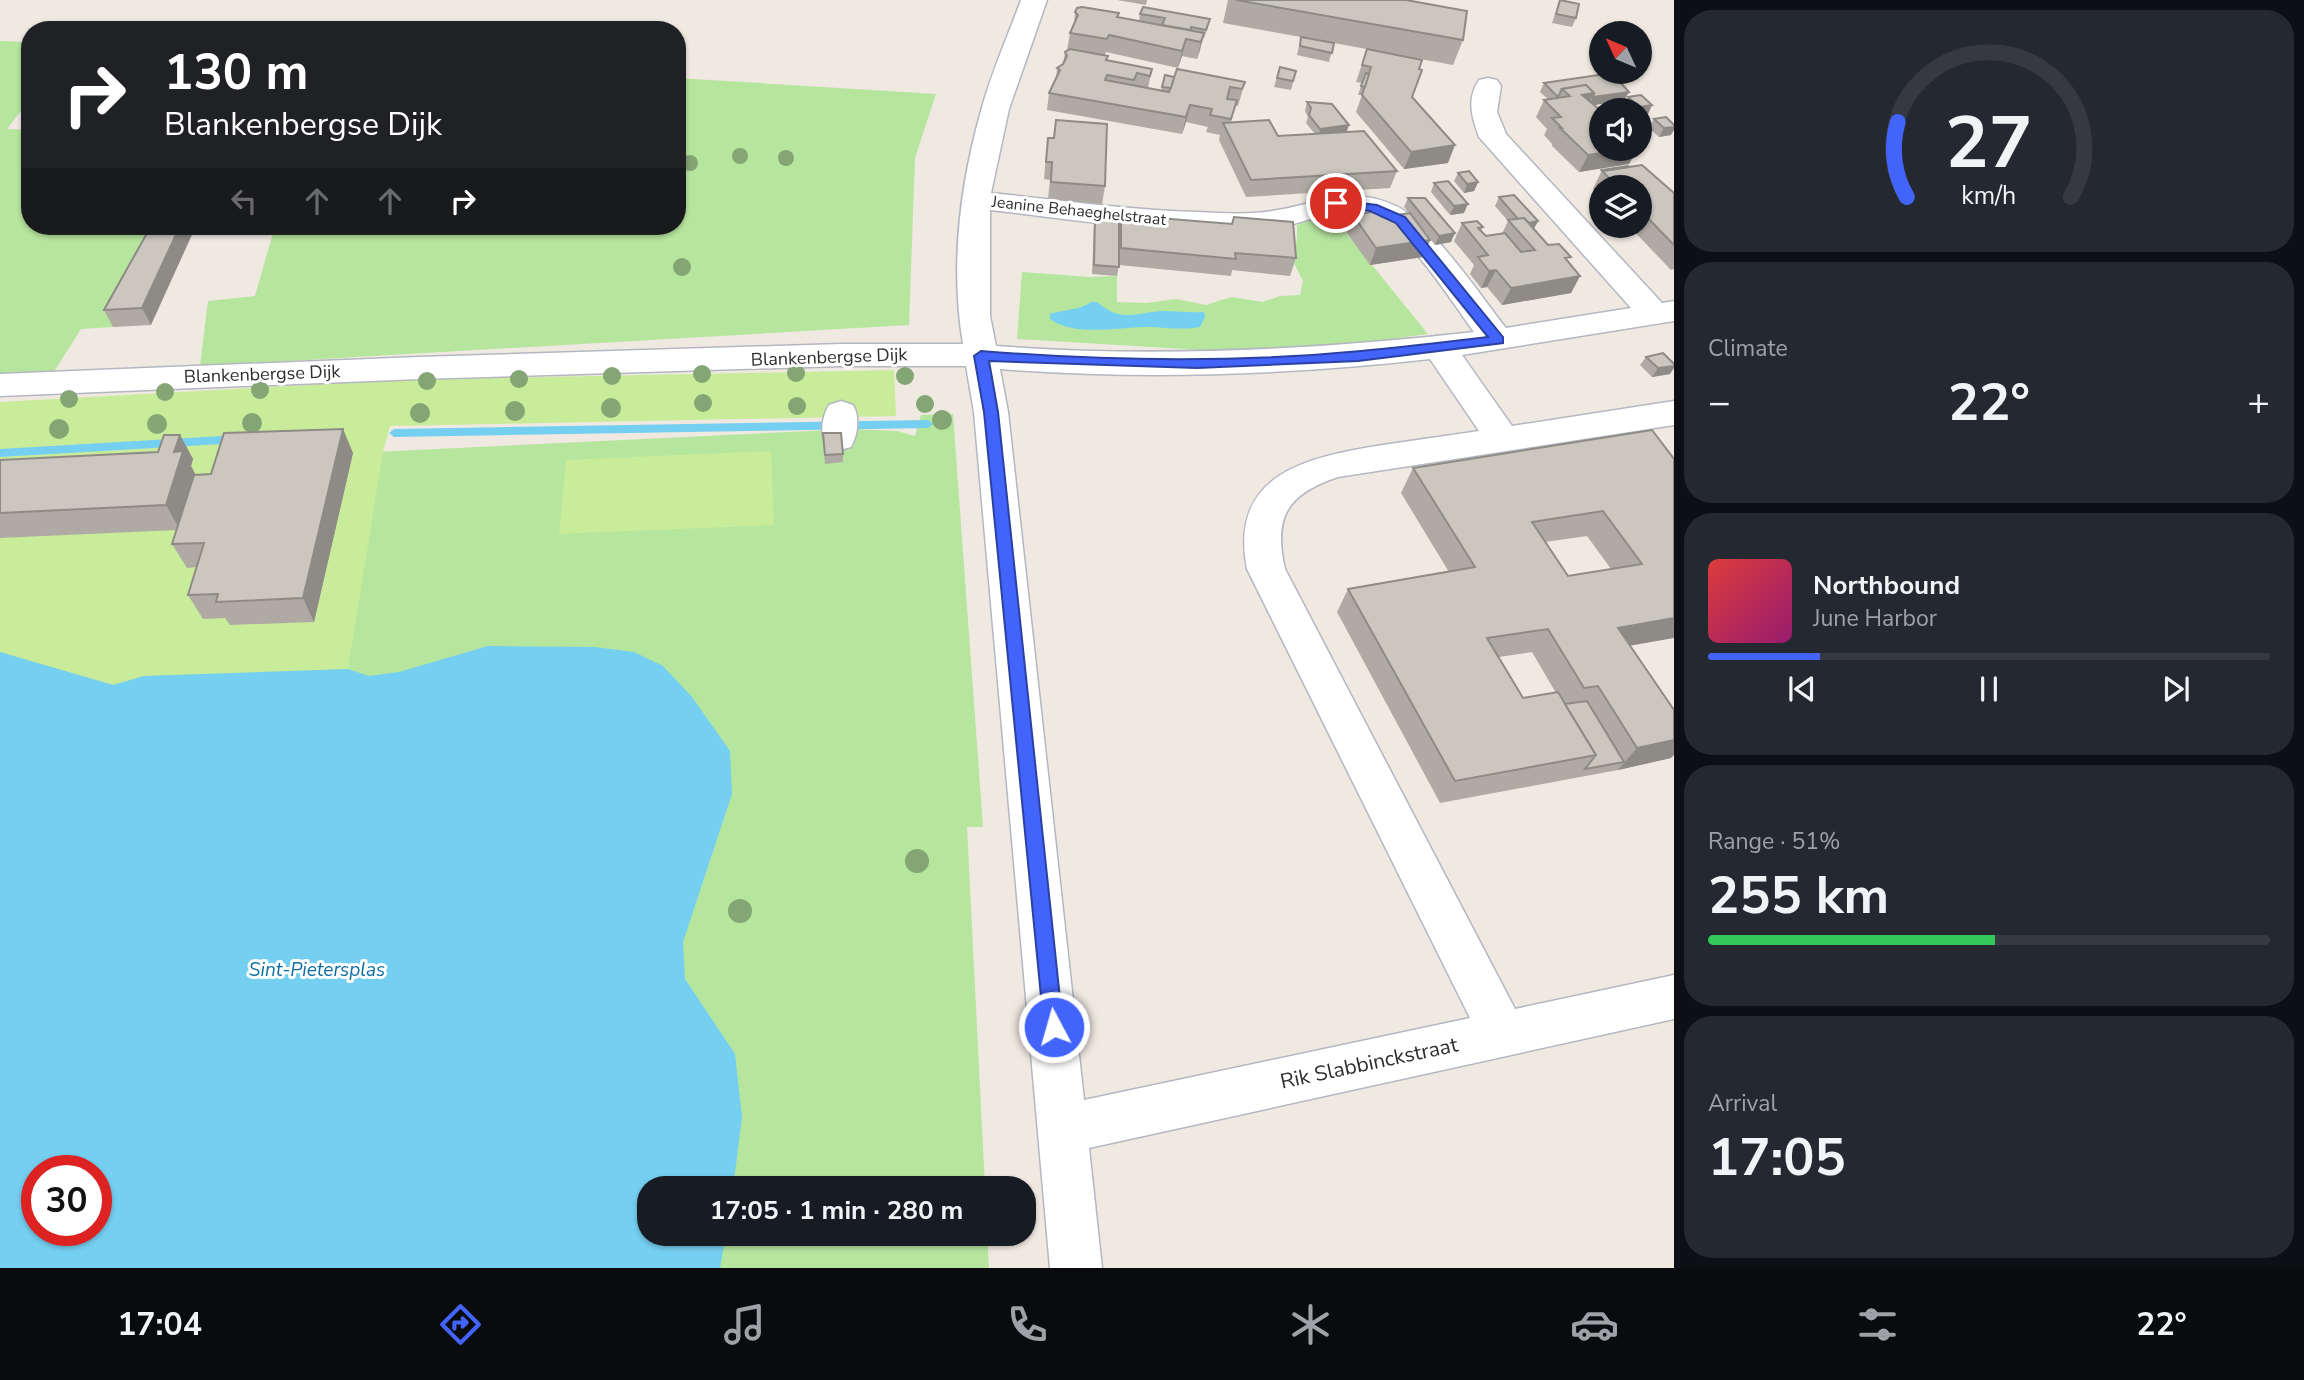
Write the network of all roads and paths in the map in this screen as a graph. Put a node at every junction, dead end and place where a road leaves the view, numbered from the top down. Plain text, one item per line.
1 (1034, 0) edge
2 (1488, 86) dead end
3 (975, 200) junction
4 (1664, 313) edge
5 (1498, 340) junction
6 (1440, 347) junction
7 (981, 356) junction
8 (0, 385) edge
9 (1674, 413) edge
10 (1503, 439) junction
11 (1674, 997) edge
12 (1503, 1034) junction
13 (1064, 1129) junction
14 (1076, 1268) edge

1 - 3 street
2 - 4 street, Blankenbergse Dijk
3 - 5 street, Jeanine Behaeghelstraat
3 - 7 street
4 - 5 street, Blankenbergse Dijk
5 - 6 street, Blankenbergse Dijk
6 - 7 street, Blankenbergse Dijk
6 - 10 street
7 - 8 street, Blankenbergse Dijk
7 - 13 street
9 - 10 street
10 - 12 street
11 - 12 street, Rik Slabbinckstraat
12 - 13 street, Rik Slabbinckstraat
13 - 14 street

